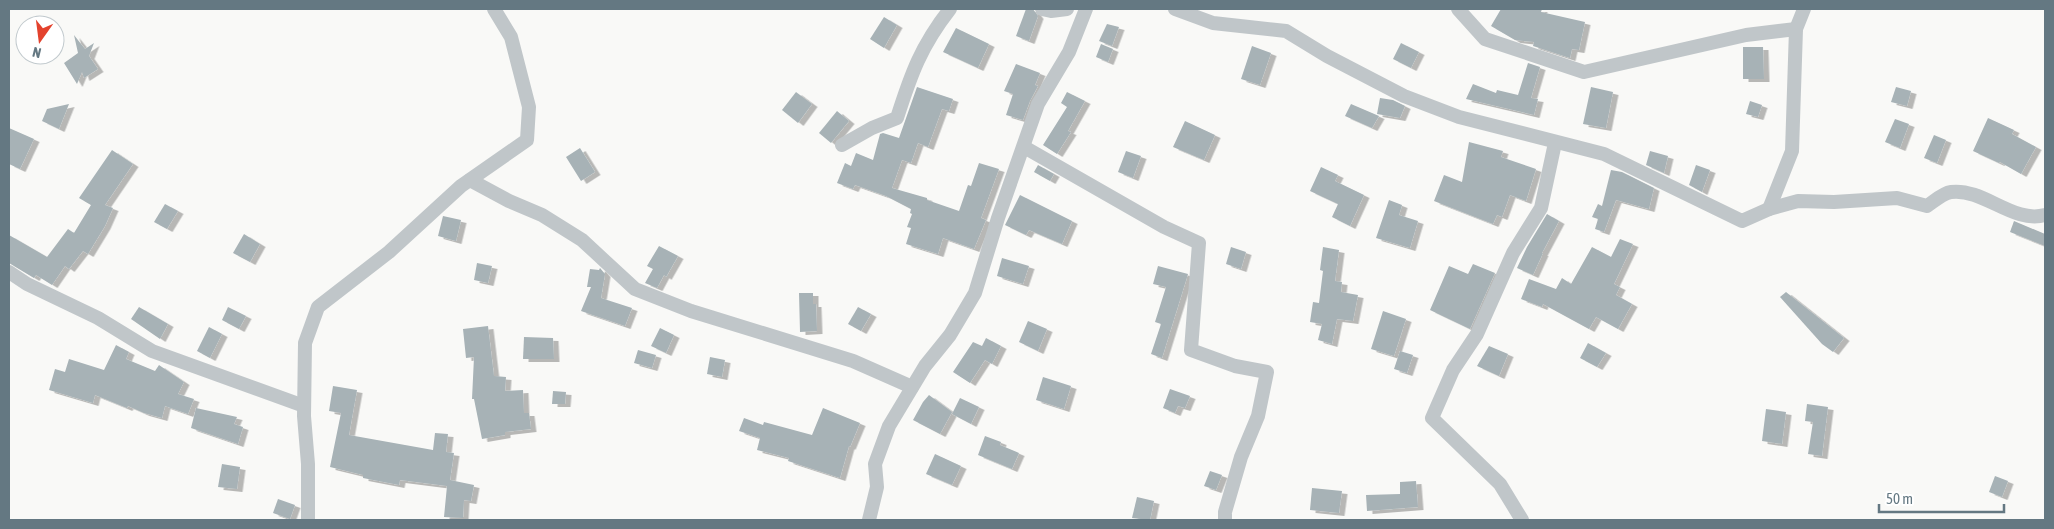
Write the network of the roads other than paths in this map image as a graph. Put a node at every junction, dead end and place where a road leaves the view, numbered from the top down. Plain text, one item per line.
1 (494, 9) edge
2 (950, 9) edge
3 (1042, 9) edge
4 (1067, 9) edge
5 (1086, 9) edge
6 (1174, 9) edge
7 (1458, 9) edge
8 (1804, 9) edge
9 (1796, 29) junction
10 (1555, 142) junction
11 (842, 145) dead end
12 (1024, 147) junction
13 (470, 180) junction
14 (1769, 209) junction
15 (2045, 215) edge
16 (9, 272) edge
17 (912, 387) junction
18 (304, 406) junction
19 (308, 520) edge
20 (869, 520) edge
21 (1225, 520) edge
22 (1522, 520) edge

1 - 13 street
2 - 11 street
3 - 4 street
5 - 12 street
6 - 10 street
7 - 9 street
8 - 9 street
9 - 14 street
10 - 14 street
10 - 22 street
12 - 17 street
12 - 21 street
13 - 17 street
13 - 18 street
14 - 15 street
16 - 18 street
17 - 20 street
18 - 19 street

